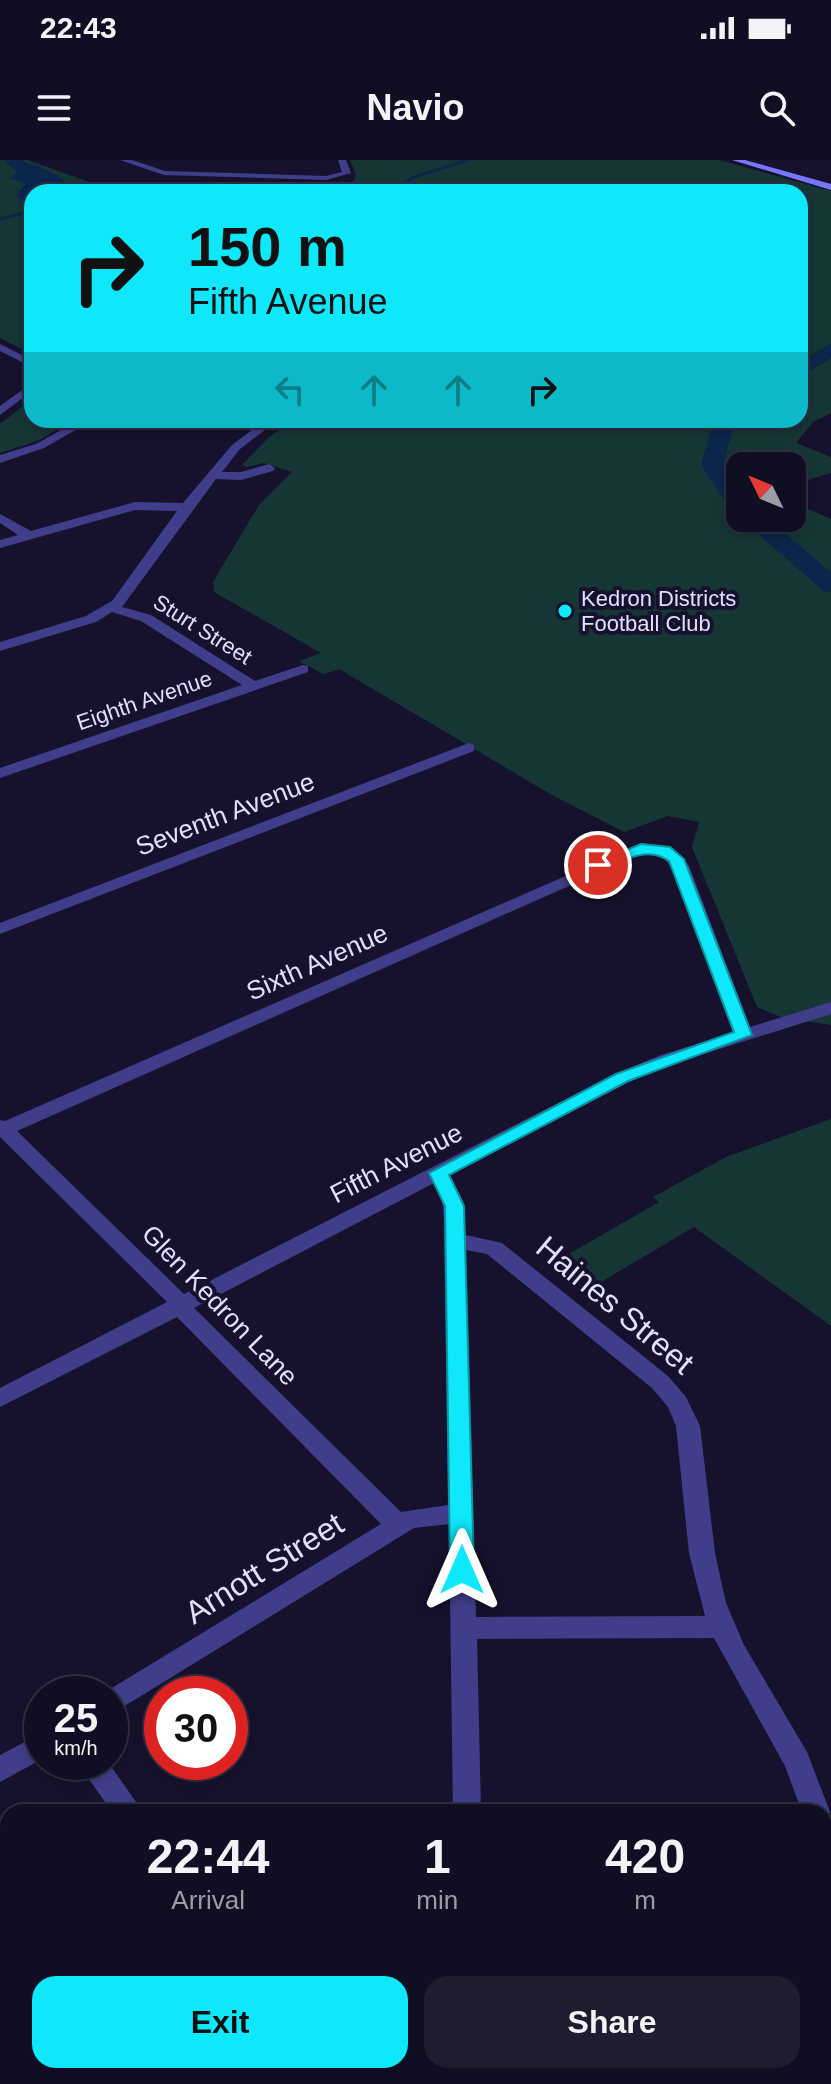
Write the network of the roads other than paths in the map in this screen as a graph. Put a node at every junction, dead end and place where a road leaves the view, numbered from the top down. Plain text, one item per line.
1 (124, 160) edge
2 (342, 160) edge
3 (736, 160) edge
4 (831, 187) edge
5 (0, 347) edge
6 (24, 360) edge
7 (24, 392) edge
8 (0, 412) edge
9 (73, 428) edge
10 (260, 428) edge
11 (0, 459) edge
12 (269, 468) dead end
13 (213, 475) junction
14 (186, 507) junction
15 (0, 518) edge
16 (29, 536) junction
17 (0, 544) edge
18 (112, 608) junction
19 (0, 647) edge
20 (303, 669) dead end
21 (253, 686) junction
22 (469, 748) dead end
23 (0, 773) edge
24 (0, 929) edge
25 (831, 1008) edge
26 (743, 1035) junction
27 (1, 1129) edge
28 (439, 1173) junction
29 (455, 1240) junction
30 (179, 1305) junction
31 (0, 1398) edge
32 (462, 1513) junction
33 (398, 1525) junction
34 (722, 1627) junction
35 (462, 1628) junction
36 (128, 1692) edge
37 (24, 1756) edge
38 (0, 1770) edge
39 (105, 1780) edge
40 (123, 1804) edge
41 (467, 1804) edge
42 (813, 1804) edge

1 - 2 street
3 - 4 street
5 - 6 street
7 - 8 street
9 - 11 street
10 - 13 street, Sturt Street
12 - 13 street
13 - 14 street, Sturt Street
14 - 16 street
14 - 18 street, Sturt Street
15 - 16 street
16 - 17 street
18 - 19 street
18 - 21 street, Sturt Street
20 - 21 street, Eighth Avenue
21 - 23 street, Eighth Avenue
22 - 24 street, Seventh Avenue
25 - 26 street, Fifth Avenue
26 - 27 street, Sixth Avenue
26 - 28 street, Fifth Avenue
27 - 30 street, Glen Kedron Lane
28 - 29 street
28 - 30 street, Fifth Avenue
29 - 32 street
29 - 34 street, Haines Street
30 - 31 street, Fifth Avenue
30 - 33 street, Glen Kedron Lane
32 - 33 street, Arnott Street
32 - 35 street
33 - 36 street, Arnott Street
34 - 35 street
34 - 42 street, Haines Street
35 - 41 street
37 - 38 street
39 - 40 street

